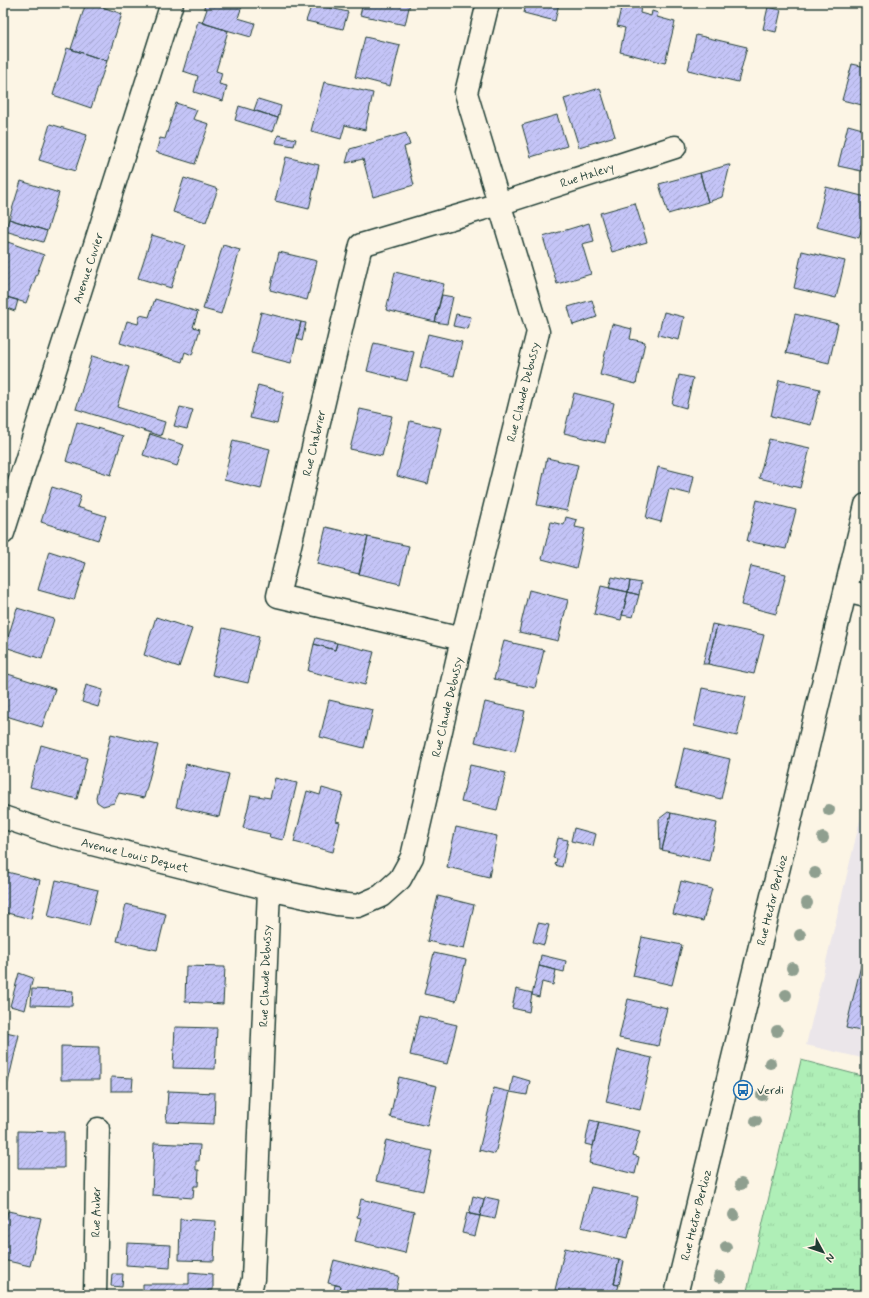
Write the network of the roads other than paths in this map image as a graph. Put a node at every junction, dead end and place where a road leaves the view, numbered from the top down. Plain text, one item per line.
1 (172, 3) edge
2 (488, 3) edge
3 (675, 147) dead end
4 (499, 204) junction
5 (866, 505) edge
6 (3, 533) edge
7 (856, 594) edge
8 (462, 639) junction
9 (3, 817) edge
10 (269, 889) junction
11 (98, 1129) dead end
12 (95, 1295) edge
13 (249, 1295) edge
14 (676, 1295) edge

1 - 6 street, Avenue Cuvier
2 - 4 street, Rue Claude Debussy
3 - 4 street, Rue Halevy
4 - 8 street, Rue Claude Debussy
4 - 8 street, Rue Chabrier
5 - 7 street, Rue Hector Berlioz
7 - 14 street, Rue Hector Berlioz
8 - 10 street, Rue Claude Debussy
9 - 10 street, Avenue Louis Dequet
10 - 13 street, Rue Claude Debussy
11 - 12 street, Rue Auber

